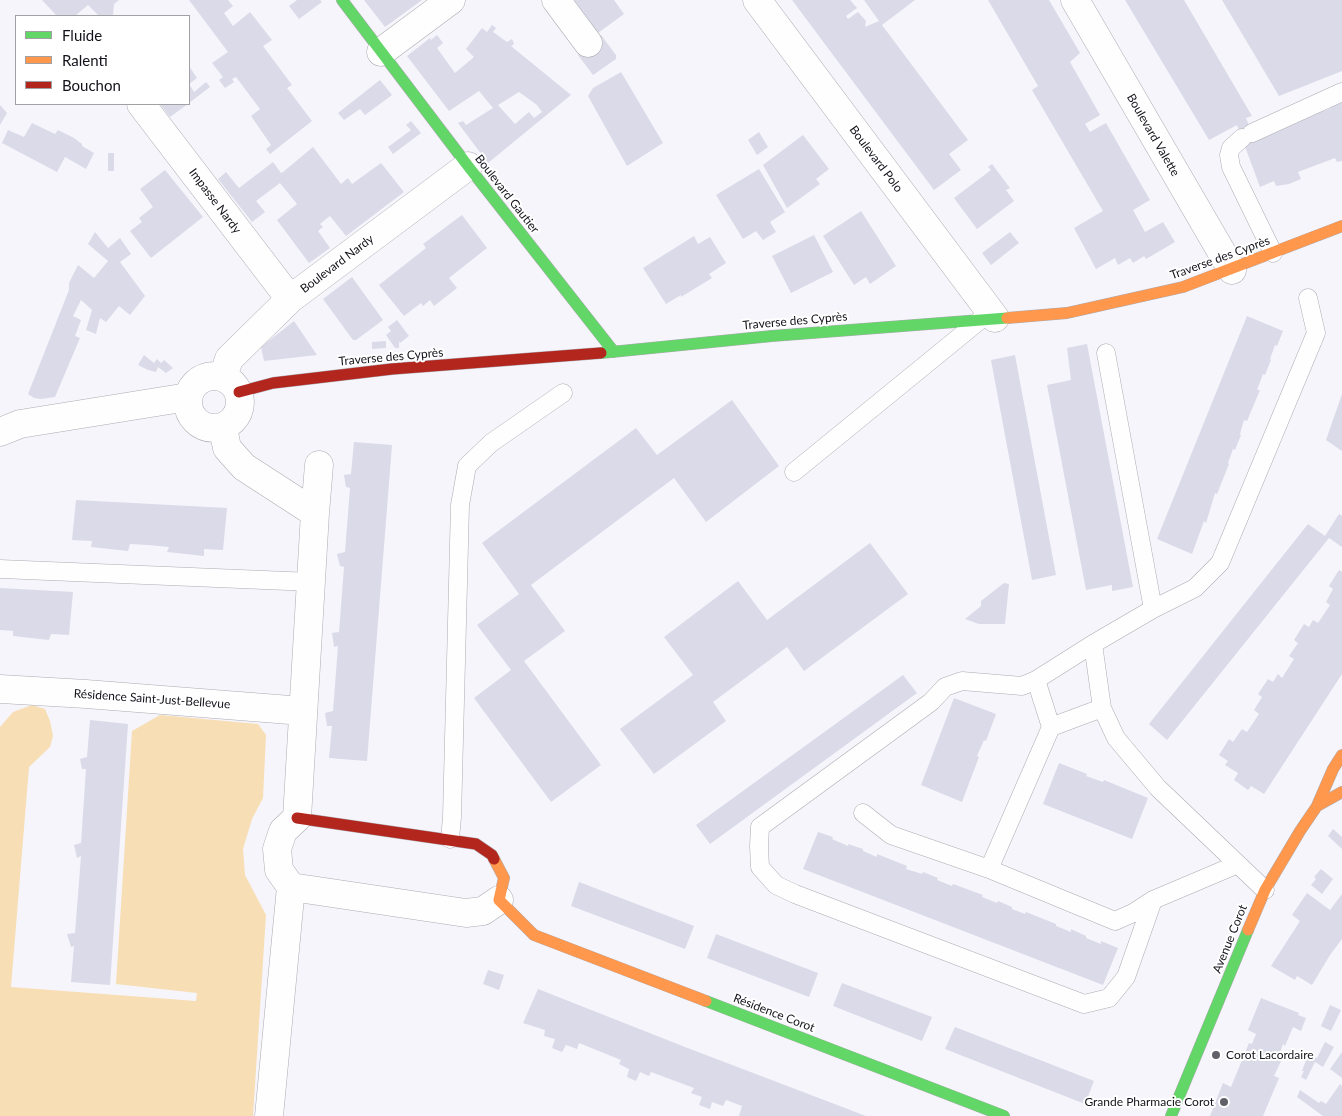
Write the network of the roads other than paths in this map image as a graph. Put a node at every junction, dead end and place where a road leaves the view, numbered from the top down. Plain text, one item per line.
1 (342, 0) edge
2 (450, 0) edge
3 (556, 0) edge
4 (757, 0) edge
5 (1075, 0) edge
6 (588, 43) dead end
7 (381, 52) junction
8 (1342, 92) edge
9 (141, 105) edge
10 (468, 166) junction
11 (1342, 226) edge
12 (1273, 253) junction
13 (1232, 270) junction
14 (1308, 298) dead end
15 (290, 299) junction
16 (987, 319) junction
17 (614, 352) junction
18 (1106, 353) dead end
19 (231, 385) junction
20 (563, 393) dead end
21 (188, 397) junction
22 (222, 428) junction
23 (0, 432) edge
24 (320, 465) dead end
25 (794, 472) dead end
26 (315, 513) junction
27 (0, 568) edge
28 (312, 582) junction
29 (1153, 609) junction
30 (1093, 644) junction
31 (1036, 680) junction
32 (0, 689) edge
33 (1102, 708) junction
34 (303, 711) junction
35 (1051, 727) junction
36 (1342, 755) edge
37 (1342, 792) edge
38 (1317, 806) junction
39 (862, 812) dead end
40 (297, 818) junction
41 (450, 840) junction
42 (1238, 864) junction
43 (989, 869) junction
44 (291, 887) junction
45 (1265, 890) junction
46 (499, 900) junction
47 (1153, 900) junction
48 (269, 1116) edge
49 (1004, 1116) edge
50 (1171, 1116) edge

1 - 7 street, Boulevard Gautier
2 - 7 street
3 - 6 street
4 - 16 street, Boulevard Polo
5 - 13 street, Boulevard Valette
7 - 10 street, Boulevard Gautier
8 - 12 lane
9 - 15 street, Impasse Nardy
10 - 15 street, Boulevard Nardy
10 - 17 street, Boulevard Gautier
11 - 12 street, Traverse des Cyprès
12 - 13 street, Traverse des Cyprès
13 - 16 street, Traverse des Cyprès
14 - 29 lane
15 - 19 street, Boulevard Nardy
16 - 17 street, Traverse des Cyprès
16 - 25 lane
17 - 19 street, Traverse des Cyprès
18 - 29 lane
19 - 21 street
19 - 22 street
20 - 41 lane
21 - 22 street
21 - 23 street
22 - 26 street
24 - 26 street
26 - 28 street
27 - 28 lane
28 - 34 street
29 - 30 lane
30 - 31 lane
30 - 33 lane
31 - 35 lane
31 - 47 lane
32 - 34 street, Résidence Saint-Just-Bellevue
33 - 35 lane
33 - 42 lane
34 - 40 street
35 - 43 lane
36 - 38 street
37 - 38 street, Avenue Corot
38 - 45 street, Avenue Corot
39 - 43 lane
40 - 41 street
40 - 44 street
41 - 46 street
42 - 45 lane
42 - 47 lane
43 - 47 lane
44 - 46 street
44 - 48 street
45 - 50 street, Avenue Corot
46 - 49 street, Résidence Corot

